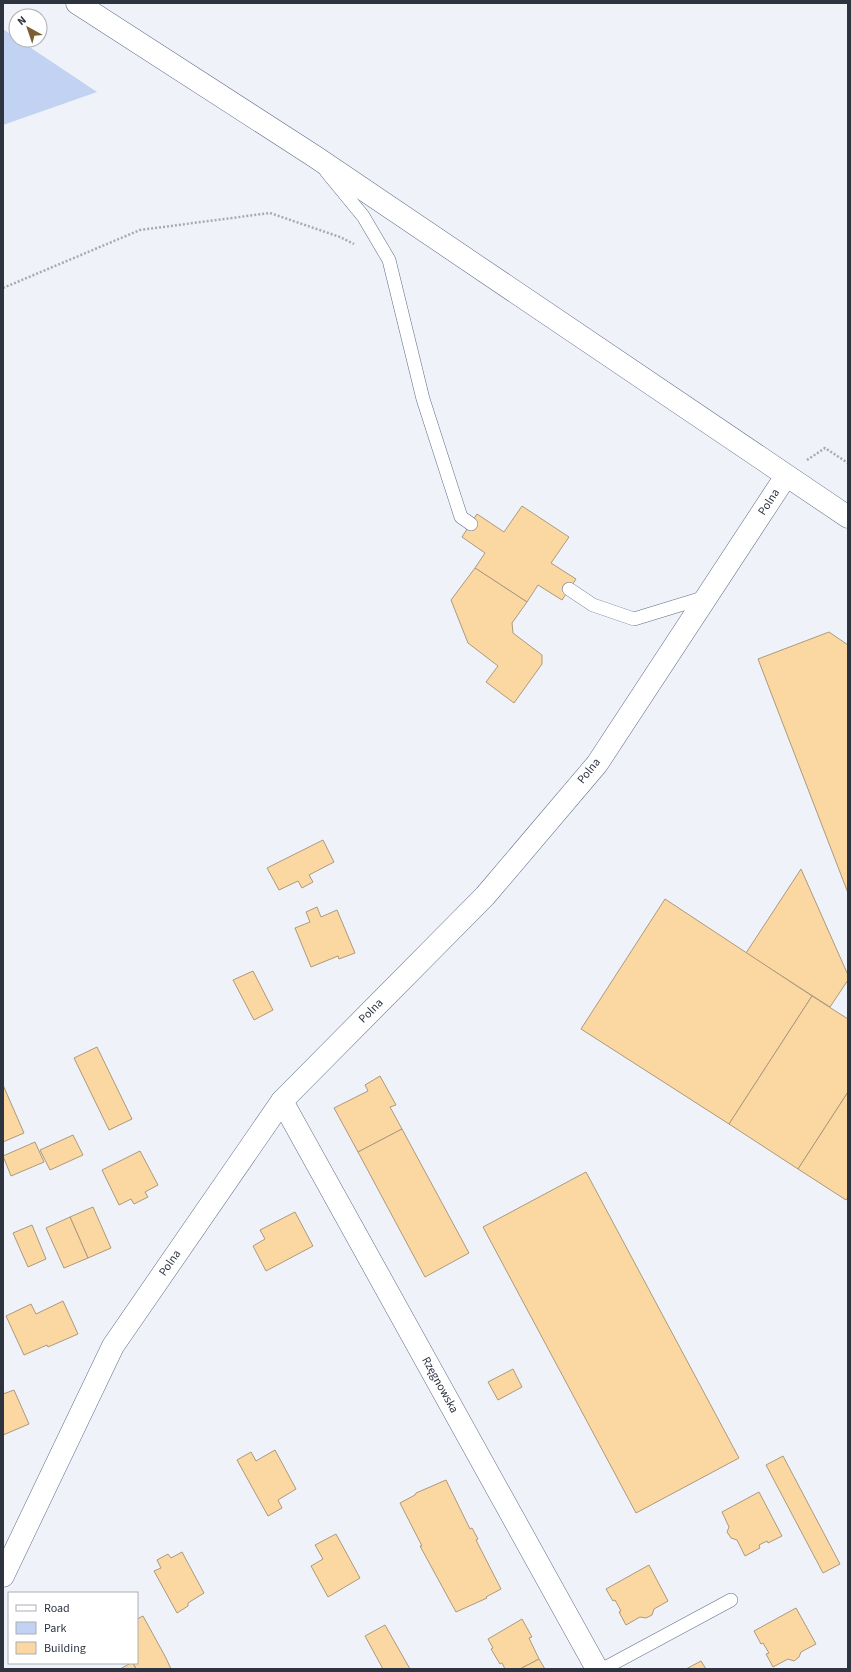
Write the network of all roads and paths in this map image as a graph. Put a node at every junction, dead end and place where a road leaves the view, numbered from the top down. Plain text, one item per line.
1 (77, 3) edge
2 (314, 156) junction
3 (389, 260) junction
4 (3, 288) edge
5 (848, 463) edge
6 (786, 476) junction
7 (848, 517) edge
8 (471, 524) dead end
9 (569, 589) dead end
10 (706, 597) junction
11 (282, 1101) junction
12 (3, 1576) edge
13 (730, 1600) dead end
14 (597, 1669) edge
15 (603, 1669) edge

1 - 2 street
2 - 3 lane
2 - 6 street
3 - 4 path
3 - 8 lane
5 - 6 path
6 - 7 street
6 - 10 street, Polna
9 - 10 lane
10 - 11 street, Polna
11 - 12 street, Polna
11 - 14 street, Rzęgnowska
13 - 15 lane

